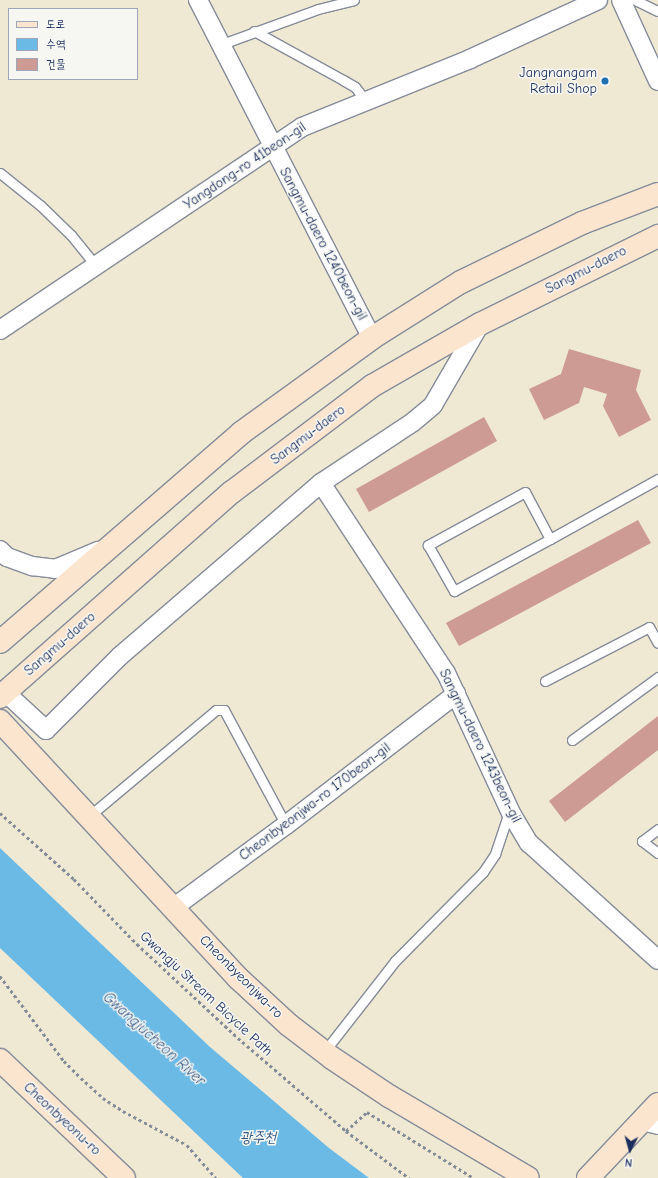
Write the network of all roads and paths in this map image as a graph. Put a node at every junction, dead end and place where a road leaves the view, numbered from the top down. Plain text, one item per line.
1 (198, 0) edge
2 (354, 0) edge
3 (598, 0) edge
4 (621, 0) edge
5 (635, 0) edge
6 (658, 12) edge
7 (254, 31) junction
8 (222, 44) junction
9 (658, 81) edge
10 (366, 101) junction
11 (272, 146) junction
12 (0, 173) edge
13 (658, 194) edge
14 (658, 236) edge
15 (96, 266) junction
16 (480, 324) junction
17 (0, 330) edge
18 (372, 338) junction
19 (658, 479) edge
20 (321, 483) junction
21 (550, 539) junction
22 (112, 545) junction
23 (0, 550) edge
24 (0, 642) edge
25 (658, 643) edge
26 (658, 677) edge
27 (545, 681) dead end
28 (3, 694) edge
29 (456, 694) junction
30 (0, 721) edge
31 (572, 740) dead end
32 (510, 809) junction
33 (0, 813) edge
34 (88, 818) junction
35 (286, 825) junction
36 (658, 829) edge
37 (658, 853) edge
38 (173, 908) junction
39 (658, 960) edge
40 (0, 976) edge
41 (324, 1052) junction
42 (0, 1060) edge
43 (658, 1104) edge
44 (650, 1123) edge
45 (346, 1131) junction
46 (124, 1178) edge
47 (216, 1178) edge
48 (409, 1178) edge
49 (474, 1178) edge
50 (528, 1178) edge
51 (588, 1178) edge

1 - 8 street, Sangmu-daero 1240beon-gil
2 - 7 lane
3 - 10 street, Yangdong-ro 41beon-gil
4 - 9 street
5 - 6 lane
7 - 8 lane
7 - 10 lane
8 - 11 street, Sangmu-daero 1240beon-gil
10 - 11 street, Yangdong-ro 41beon-gil
11 - 15 street, Yangdong-ro 41beon-gil
11 - 18 street, Sangmu-daero 1240beon-gil
12 - 15 lane
13 - 18 street
14 - 16 street, Sangmu-daero
15 - 17 street, Yangdong-ro 41beon-gil
16 - 20 street
16 - 28 street, Sangmu-daero
18 - 22 street
19 - 21 lane
20 - 28 street
20 - 29 street, Sangmu-daero 1243beon-gil
21 - 21 lane
22 - 23 street
22 - 24 street
25 - 27 lane
26 - 31 lane
29 - 32 street, Sangmu-daero 1243beon-gil
29 - 35 street, Cheonbyeonjwa-ro 170beon-gil
30 - 34 street, Cheonbyeonjwa-ro
32 - 39 street, Sangmu-daero 1243beon-gil
32 - 41 lane
33 - 45 path, Gwangju Stream Bicycle Path
34 - 35 lane
34 - 38 street, Cheonbyeonjwa-ro
35 - 38 street, Cheonbyeonjwa-ro 170beon-gil
36 - 37 lane
38 - 41 street, Cheonbyeonjwa-ro
40 - 47 path
41 - 50 street, Cheonbyeonjwa-ro
42 - 46 street, Cheonbyeonu-ro
43 - 44 street
44 - 51 street
45 - 48 path, Gwangju Stream Bicycle Path
45 - 49 path

